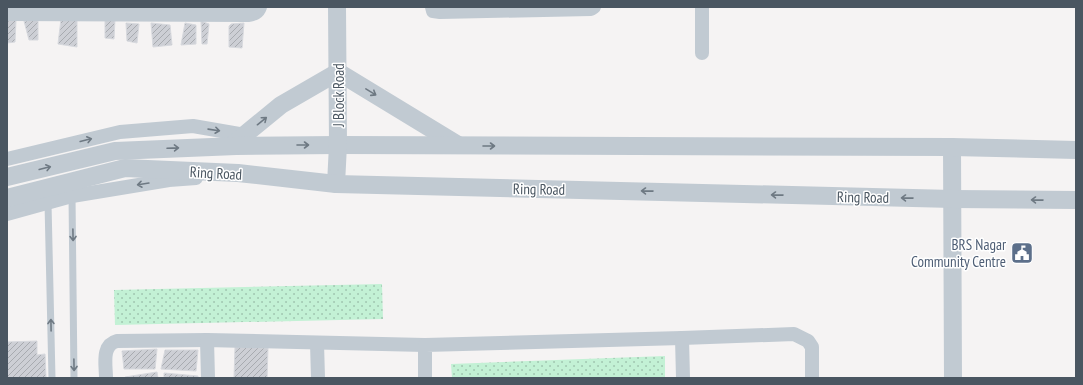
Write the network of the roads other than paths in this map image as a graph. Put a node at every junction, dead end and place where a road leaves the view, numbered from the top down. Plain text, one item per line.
1 (260, 7) edge
2 (338, 7) edge
3 (432, 7) edge
4 (594, 7) edge
5 (702, 7) edge
6 (519, 9) edge
7 (16, 11) edge
8 (98, 11) edge
9 (159, 11) edge
10 (702, 53) dead end
11 (338, 72) junction
12 (238, 141) junction
13 (338, 145) junction
14 (459, 145) junction
15 (952, 148) junction
16 (1076, 150) edge
17 (7, 159) edge
18 (238, 173) junction
19 (7, 177) edge
20 (336, 184) junction
21 (72, 196) junction
22 (7, 198) edge
23 (953, 199) junction
24 (1076, 200) edge
25 (48, 203) junction
26 (7, 214) edge
27 (682, 338) junction
28 (207, 340) junction
29 (317, 343) junction
30 (425, 345) junction
31 (52, 378) edge
32 (74, 378) edge
33 (106, 378) edge
34 (208, 378) edge
35 (318, 378) edge
36 (425, 378) edge
37 (683, 378) edge
38 (812, 378) edge
39 (953, 378) edge

1 - 9 street
2 - 11 street, J Block Road
3 - 6 street
4 - 6 street
5 - 10 street
7 - 8 street
8 - 9 street
12 -> 11 street
11 - 13 street, J Block Road
11 -> 14 street
12 -> 13 street, Ring Road
17 -> 12 street
19 -> 12 street, Ring Road
13 - 14 street, Ring Road
13 - 20 street, J Block Road
14 -> 15 street, Ring Road
15 - 16 street, Ring Road
15 - 23 street
18 - 20 street, Ring Road
18 -> 21 street
18 - 22 street, Ring Road
23 -> 20 street, Ring Road
21 - 25 street
21 -> 32 lane
24 -> 23 street, Ring Road
23 - 39 street
25 - 26 street
31 -> 25 lane
27 - 30 street
27 - 37 street
27 - 38 street
28 - 29 street
28 - 33 street
28 - 34 street
29 - 30 street
29 - 35 street
30 - 36 street

